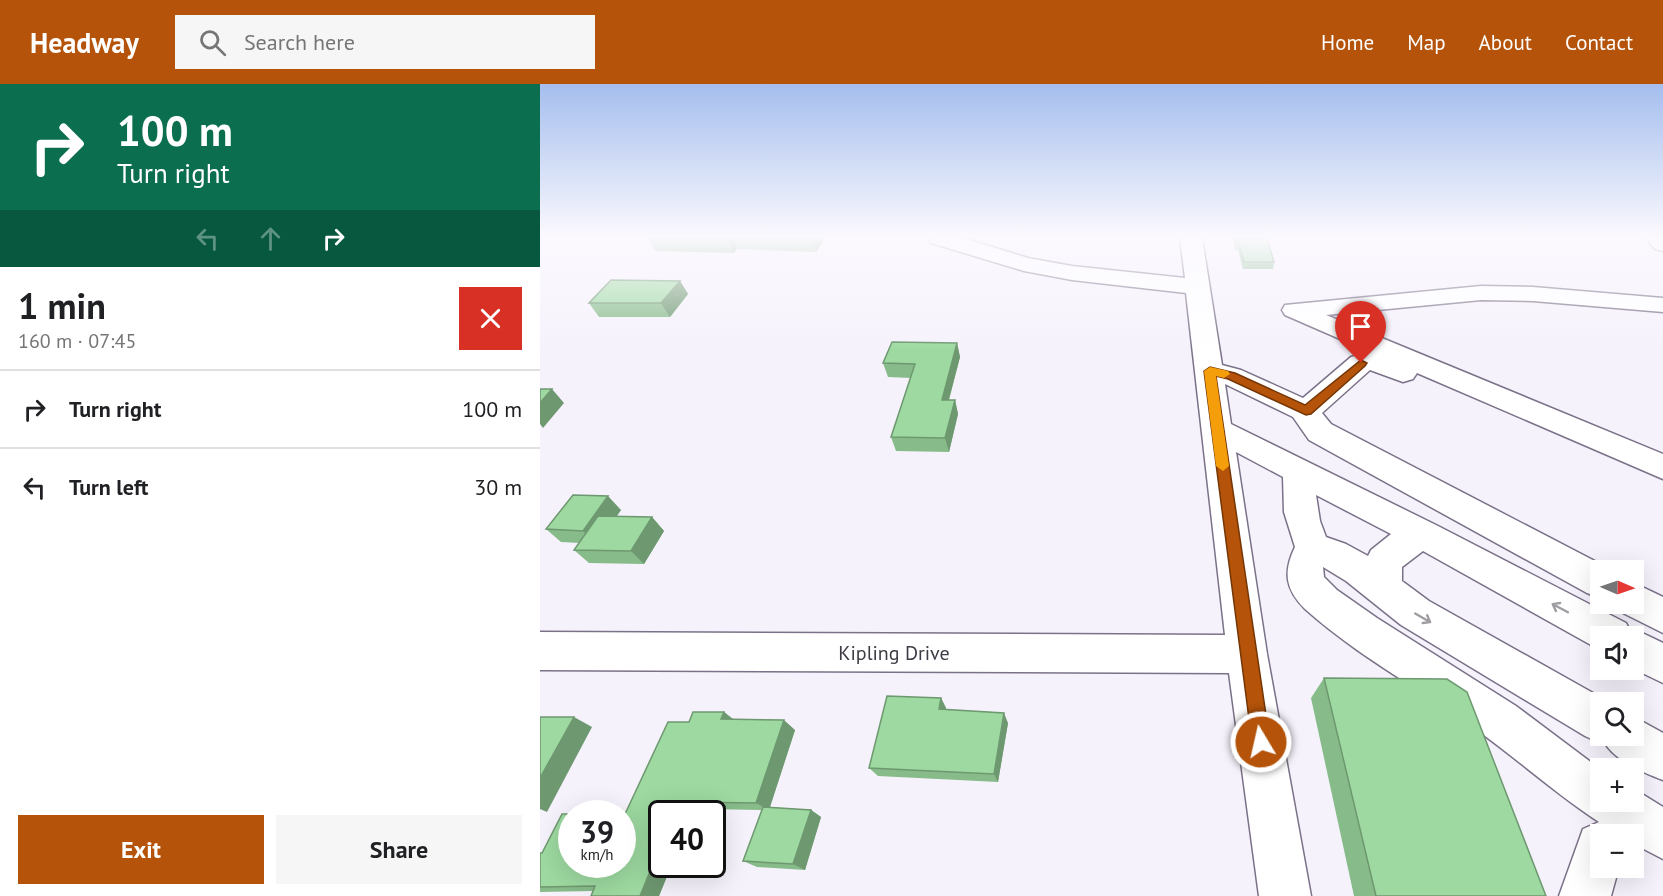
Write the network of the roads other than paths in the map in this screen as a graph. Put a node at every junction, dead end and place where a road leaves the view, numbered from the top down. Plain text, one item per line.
1 (1098, 276) edge
2 (1196, 276) edge
3 (1198, 287) junction
4 (1663, 305) edge
5 (1210, 371) junction
6 (1306, 411) junction
7 (1218, 430) junction
8 (1663, 467) edge
9 (1299, 472) junction
10 (1663, 486) edge
11 (1426, 536) junction
12 (1314, 550) junction
13 (1590, 577) edge
14 (1383, 588) junction
15 (1593, 626) edge
16 (540, 651) edge
17 (1644, 653) edge
18 (1247, 654) junction
19 (1663, 663) edge
20 (1590, 715) edge
21 (1643, 746) edge
22 (1663, 758) edge
23 (1606, 816) edge
24 (1663, 835) edge
25 (1285, 896) edge
26 (1586, 896) edge

1 - 3 street
2 - 3 street
3 - 5 street
4 - 8 street
5 - 6 street
5 - 7 street
6 - 10 street
6 - 13 street
7 - 9 street
7 - 18 street
9 - 11 street
9 - 12 street
11 - 14 street
15 -> 11 street
12 - 14 street
12 - 23 street
14 -> 20 street
16 - 18 street, Kipling Drive
17 - 19 street
18 - 25 street
21 - 22 street
23 - 24 street
23 - 26 street

